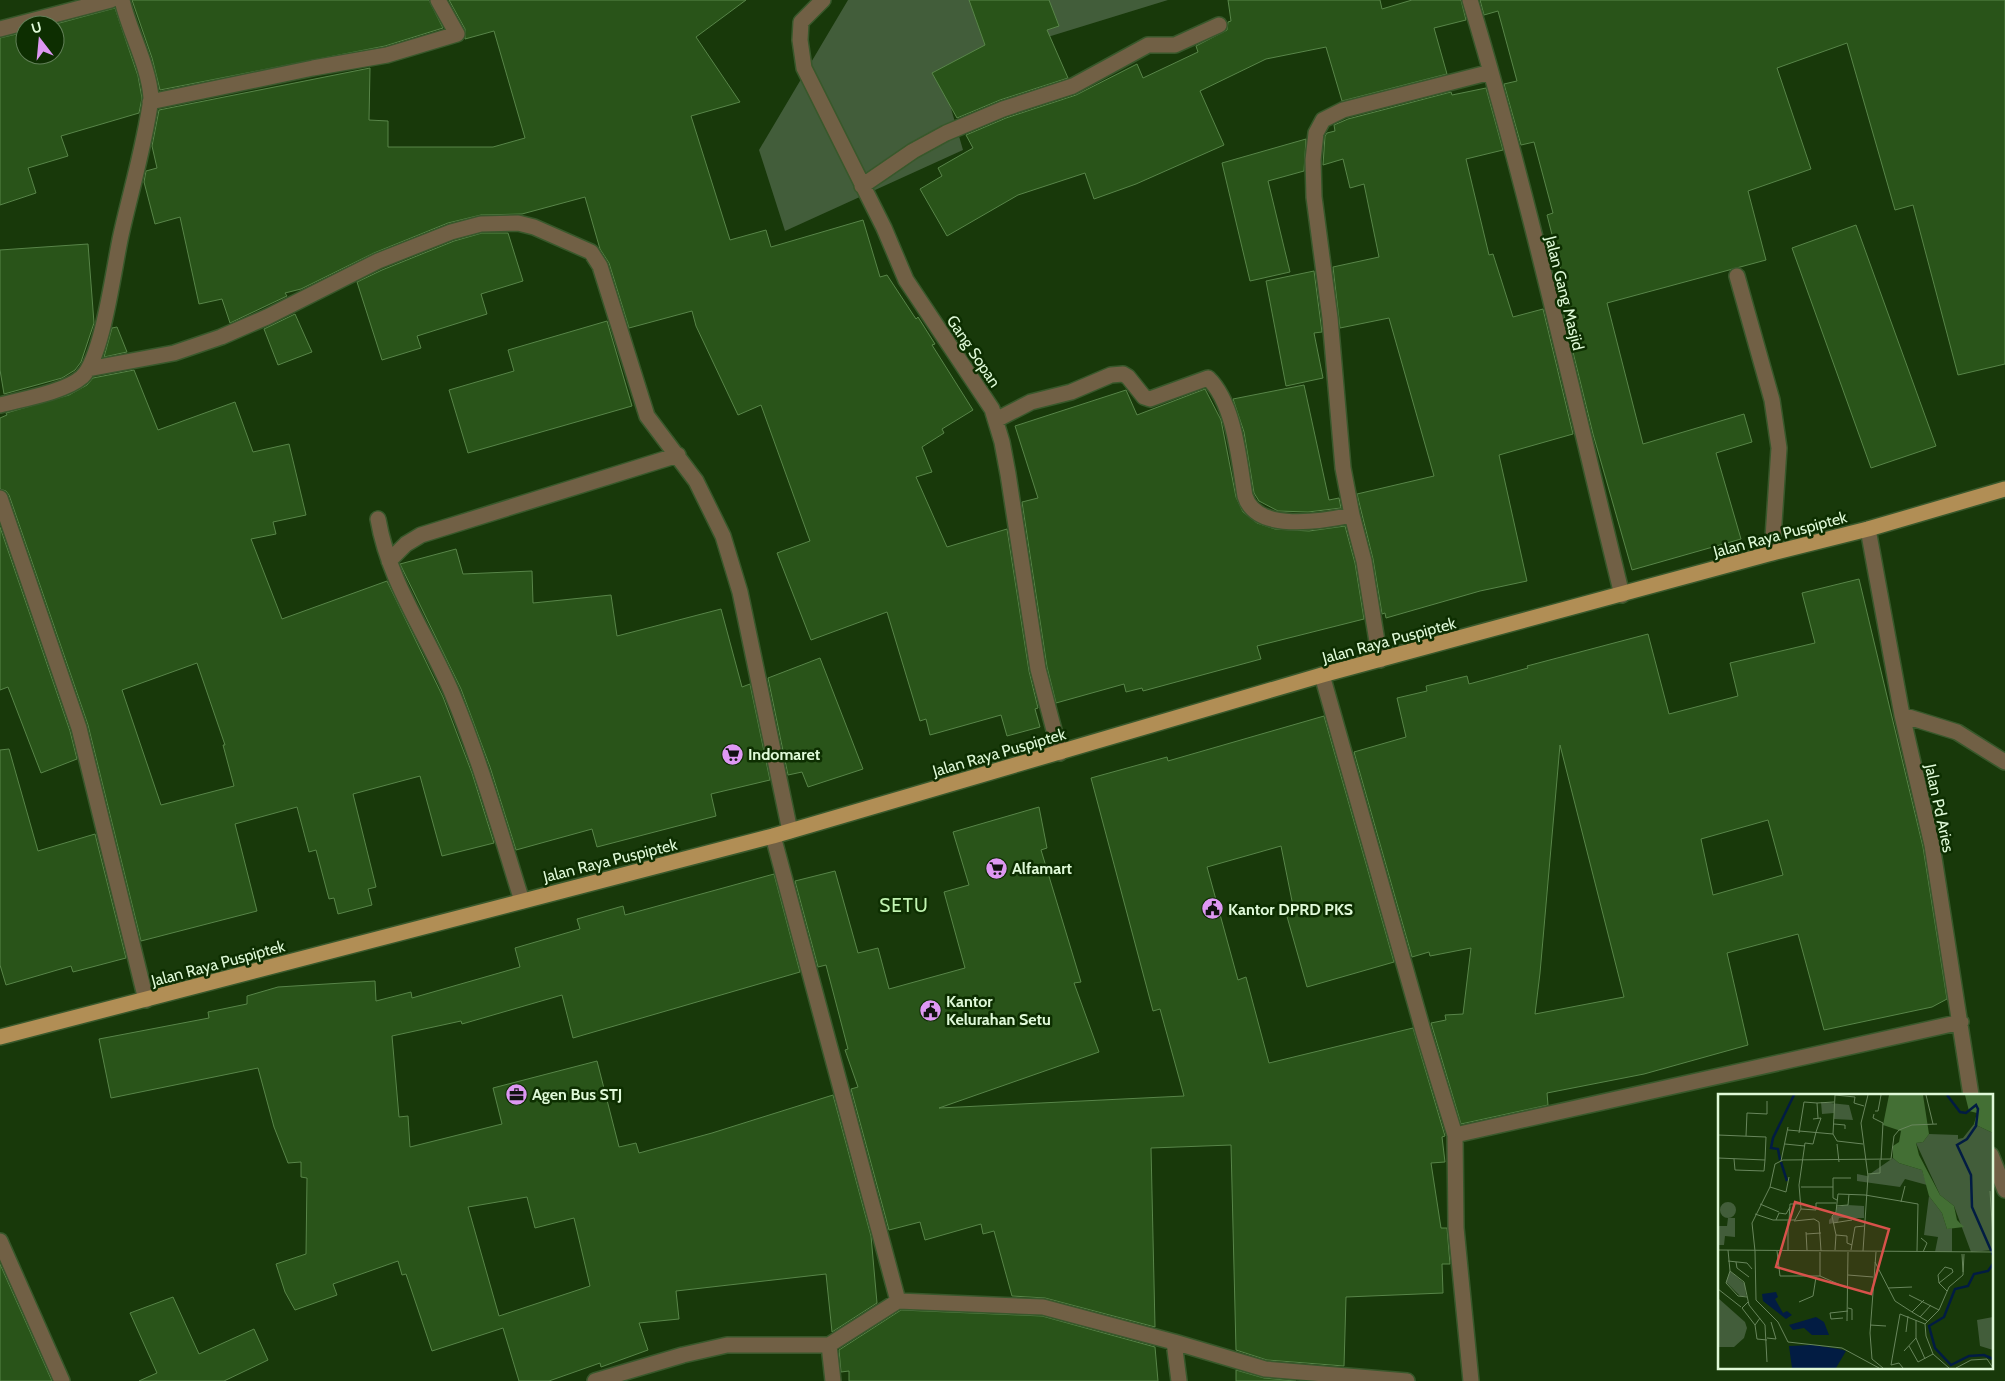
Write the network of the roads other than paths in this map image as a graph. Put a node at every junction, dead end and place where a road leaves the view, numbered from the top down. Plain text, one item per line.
1 (111, 0) edge
2 (122, 0) edge
3 (438, 0) edge
4 (823, 0) edge
5 (1470, 0) edge
6 (1219, 25) dead end
7 (0, 29) edge
8 (1491, 72) junction
9 (150, 102) junction
10 (862, 186) junction
11 (1737, 276) dead end
12 (88, 370) junction
13 (0, 405) edge
14 (996, 420) junction
15 (678, 455) junction
16 (2005, 489) edge
17 (0, 498) edge
18 (1352, 515) junction
19 (378, 519) dead end
20 (1868, 529) junction
21 (1772, 553) junction
22 (389, 562) junction
23 (1622, 595) junction
24 (1380, 660) junction
25 (1322, 676) junction
26 (1902, 714) junction
27 (1060, 753) junction
28 (2005, 762) edge
29 (790, 831) junction
30 (773, 836) junction
31 (522, 901) junction
32 (146, 1000) junction
33 (1961, 1022) junction
34 (0, 1037) edge
35 (1971, 1094) edge
36 (1455, 1134) junction
37 (1992, 1158) edge
38 (2005, 1190) edge
39 (0, 1242) edge
40 (898, 1301) junction
41 (1174, 1342) junction
42 (828, 1344) junction
43 (62, 1381) edge
44 (595, 1381) edge
45 (834, 1381) edge
46 (1179, 1381) edge
47 (1407, 1381) edge
48 (1470, 1381) edge

1 - 7 street
2 - 9 street
3 - 9 street
4 - 10 street, Gang Sopan
5 - 8 street, Jalan Gang Masjid
6 - 10 street
8 - 18 street
8 - 23 street, Jalan Gang Masjid
9 - 12 street
10 - 14 street, Gang Sopan
11 - 21 street
12 - 13 street
12 - 15 street
14 - 18 street
14 - 27 street, Gang Sopan
15 - 22 street
15 - 29 street
16 - 20 main road, Jalan Raya Puspiptek
17 - 32 street
18 - 24 street
19 - 22 street
20 - 21 main road, Jalan Raya Puspiptek
20 - 26 street, Jalan Pd Aries
21 - 23 main road, Jalan Raya Puspiptek
22 - 31 street
23 - 24 main road, Jalan Raya Puspiptek
24 - 25 main road, Jalan Raya Puspiptek
25 - 27 main road, Jalan Raya Puspiptek
25 - 36 street
26 - 28 street
26 - 33 street, Jalan Pd Aries
27 - 29 main road, Jalan Raya Puspiptek
29 - 30 main road, Jalan Raya Puspiptek
30 - 31 main road, Jalan Raya Puspiptek
30 - 40 street
31 - 32 main road, Jalan Raya Puspiptek
32 - 34 main road, Jalan Raya Puspiptek
33 - 35 street, Jalan Pd Aries
33 - 36 street
36 - 48 street
37 - 38 street
39 - 43 street
40 - 41 street
40 - 42 street
41 - 46 street
41 - 47 street
42 - 44 street
42 - 45 street

